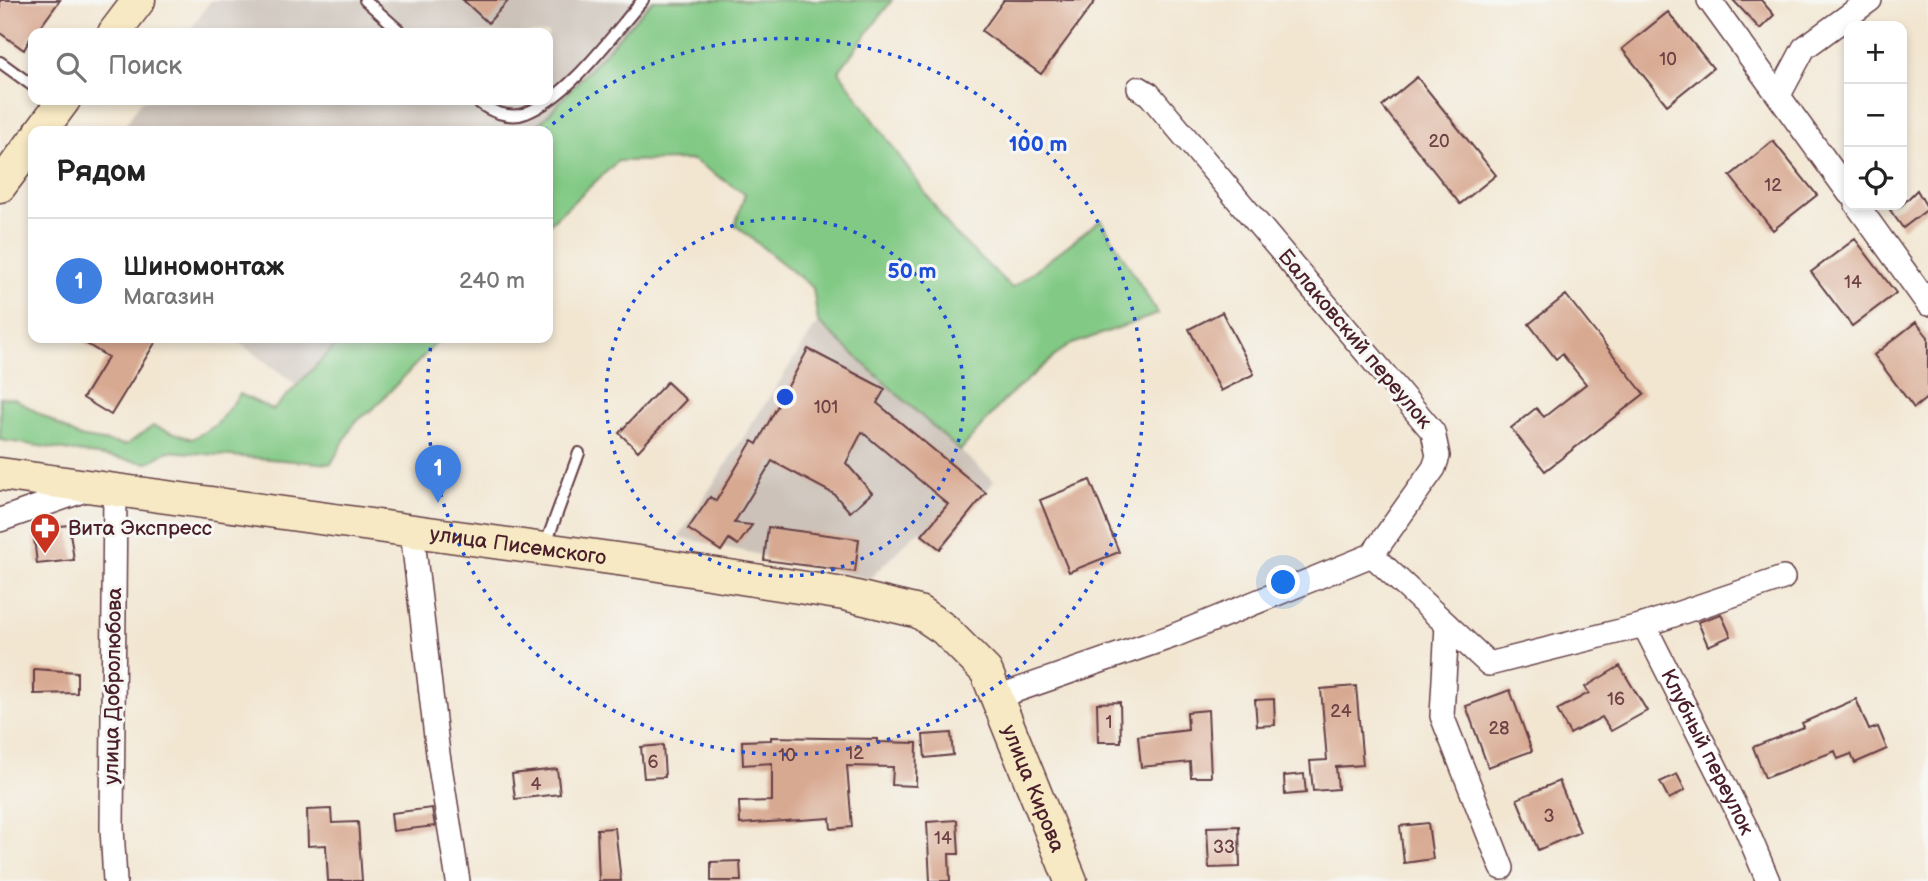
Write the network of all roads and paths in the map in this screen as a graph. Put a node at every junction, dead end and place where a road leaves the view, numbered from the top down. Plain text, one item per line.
1 (139, 0) edge
2 (365, 0) edge
3 (643, 0) edge
4 (1709, 0) edge
5 (1870, 0) edge
6 (118, 28) edge
7 (396, 28) edge
8 (0, 62) edge
9 (28, 82) edge
10 (1139, 88) dead end
11 (1779, 95) junction
12 (553, 96) edge
13 (57, 105) edge
14 (485, 105) edge
15 (541, 105) edge
16 (44, 126) edge
17 (28, 149) edge
18 (0, 186) edge
19 (1844, 187) edge
20 (1861, 210) edge
21 (1928, 304) edge
22 (579, 453) dead end
23 (0, 474) edge
24 (104, 489) junction
25 (0, 520) edge
26 (412, 530) junction
27 (544, 549) junction
28 (1372, 555) junction
29 (1783, 578) dead end
30 (1447, 625) junction
31 (1644, 625) junction
32 (997, 697) junction
33 (1502, 867) dead end
34 (115, 881) edge
35 (458, 881) edge
36 (1071, 881) edge
37 (1768, 881) edge

1 - 6 main road
2 - 7 lane
3 - 12 lane
4 - 11 street
5 - 11 street
8 - 9 lane
10 - 28 street, Балаковский переулок
11 - 19 street
13 - 16 main road
14 - 15 lane
17 - 18 main road
20 - 21 street
22 - 27 lane
23 - 24 main road, улица Писемского
24 - 25 street
24 - 26 main road, улица Писемского
24 - 34 street, улица Добролюбова
26 - 27 main road, улица Писемского
26 - 35 street
27 - 32 main road, улица Писемского
28 - 30 street
28 - 32 street
29 - 31 street
30 - 31 street
30 - 33 street
31 - 37 street, Клубный переулок
32 - 36 main road, улица Кирова

